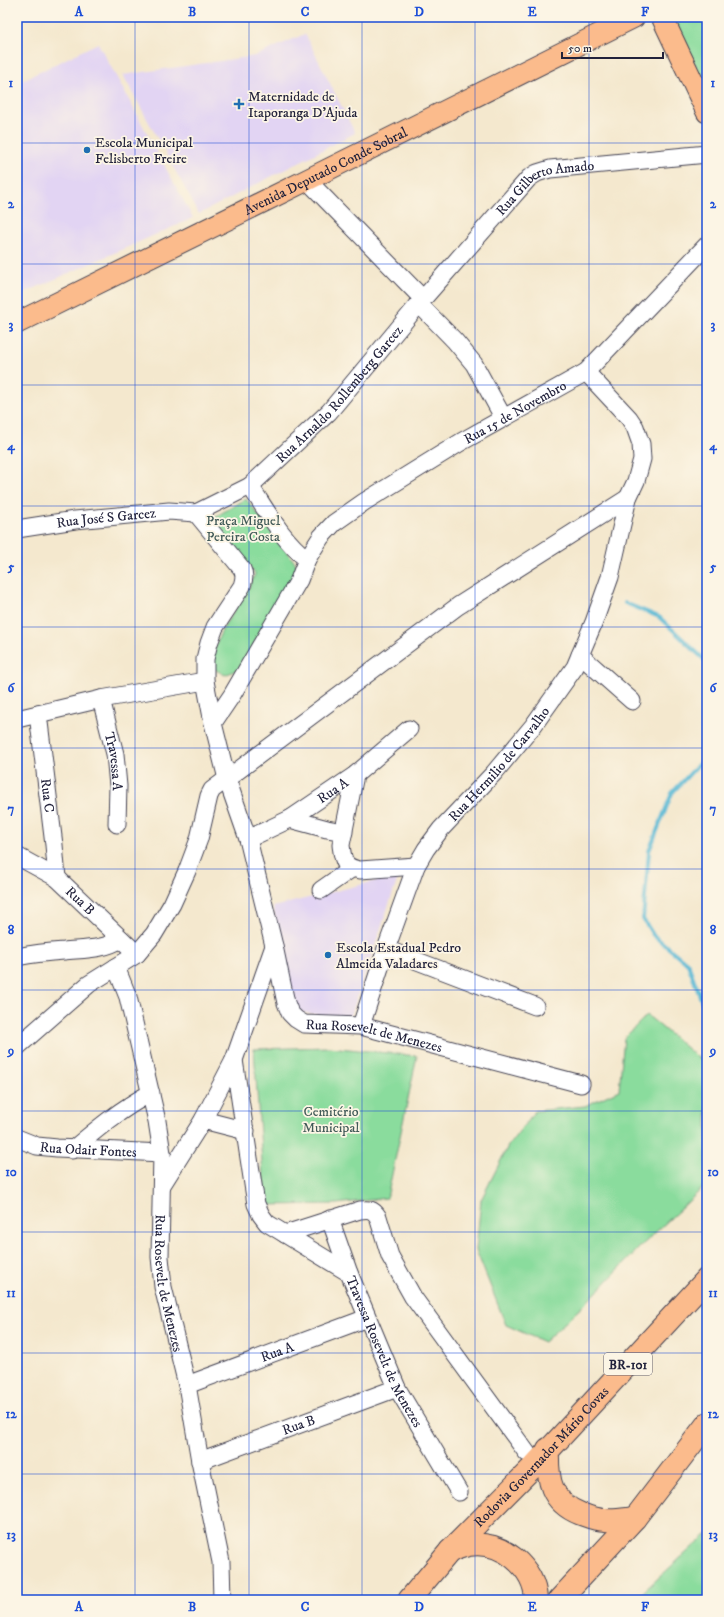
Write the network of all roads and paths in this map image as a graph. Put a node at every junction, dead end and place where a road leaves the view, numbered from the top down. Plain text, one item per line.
1 (634, 17) edge
2 (662, 17) edge
3 (707, 112) edge
4 (707, 154) edge
5 (307, 180) junction
6 (707, 245) edge
7 (421, 302) junction
8 (17, 323) edge
9 (586, 372) junction
10 (503, 417) junction
11 (250, 486) junction
12 (628, 498) junction
13 (196, 513) junction
14 (17, 515) edge
15 (24, 528) edge
16 (307, 559) junction
17 (580, 655) junction
18 (205, 681) junction
19 (101, 699) junction
20 (632, 701) dead end
21 (38, 714) junction
22 (17, 719) edge
23 (213, 723) junction
24 (409, 729) dead end
25 (355, 775) junction
26 (227, 779) junction
27 (290, 819) junction
28 (117, 824) dead end
29 (344, 832) junction
30 (248, 840) junction
31 (17, 856) edge
32 (416, 866) junction
33 (351, 869) junction
34 (57, 878) junction
35 (321, 890) dead end
36 (122, 939) junction
37 (274, 946) junction
38 (386, 949) junction
39 (137, 954) junction
40 (17, 957) edge
41 (116, 967) junction
42 (535, 1006) dead end
43 (361, 1026) junction
44 (17, 1047) edge
45 (234, 1060) junction
46 (581, 1084) dead end
47 (151, 1093) junction
48 (203, 1120) junction
49 (246, 1132) junction
50 (17, 1138) edge
51 (72, 1150) junction
52 (162, 1152) junction
53 (162, 1186) junction
54 (330, 1220) junction
55 (285, 1234) junction
56 (349, 1273) junction
57 (707, 1279) edge
58 (367, 1318) junction
59 (187, 1385) junction
60 (397, 1388) junction
61 (707, 1424) edge
62 (548, 1449) junction
63 (527, 1453) dead end
64 (200, 1461) junction
65 (459, 1492) dead end
66 (635, 1518) junction
67 (450, 1551) junction
68 (222, 1600) edge
69 (409, 1600) edge
70 (536, 1600) edge
71 (559, 1600) edge

1 - 5 main road, Avenida Deputado Conde Sobral
2 - 3 main road
4 - 7 street, Rua Gilberto Amado
5 - 7 street
5 - 8 main road, Avenida Deputado Conde Sobral
6 - 9 street, Rua 15 de Novembro
7 - 10 street
7 - 11 street, Rua Arnaldo Rollemberg Garcez
9 - 10 street, Rua 15 de Novembro
9 - 12 street, Rua Hermilio de Carvalho
10 - 16 street, Rua 15 de Novembro
11 - 13 street
11 - 16 street
12 - 17 street, Rua Hermilio de Carvalho
12 - 26 street
13 - 15 street, Rua José S Garcez
13 - 18 street
14 - 15 street
16 - 23 street
17 - 20 street
17 - 32 street, Rua Hermilio de Carvalho
18 - 19 street
18 - 23 street
19 - 21 street
19 - 28 street, Travessa A
21 - 22 street
21 - 34 street, Rua C
23 - 26 street, Rua Rosevelt de Menezes
24 - 25 street, Rua A
25 - 27 street, Rua A
25 - 29 street
26 - 30 street, Rua Rosevelt de Menezes
26 - 39 street
27 - 29 street
27 - 30 street, Rua A
29 - 33 street
30 - 37 street, Rua Rosevelt de Menezes
31 - 34 street, Rua B
32 - 33 street
32 - 38 street, Rua Hermilio de Carvalho
33 - 35 street
34 - 36 street, Rua B
36 - 39 street, Rua B
36 - 40 street
37 - 43 street, Rua Rosevelt de Menezes
37 - 45 street, Travessa Rosevelt de Menezes
38 - 42 street
38 - 43 street, Rua Hermilio de Carvalho
39 - 41 street
41 - 44 street
41 - 47 street, Rua Rosevelt de Menezes
43 - 46 street, Rua Rosevelt de Menezes
45 - 48 street, Travessa Rosevelt de Menezes
45 - 49 street, Travessa Rosevelt de Menezes
47 - 51 street
47 - 52 street, Rua Rosevelt de Menezes
48 - 49 street
48 - 53 street, Travessa Rosevelt de Menezes
49 - 55 street, Travessa Rosevelt de Menezes
50 - 51 street, Rua Odair Fontes
51 - 52 street, Rua Odair Fontes
52 - 53 street, Rua Rosevelt de Menezes
53 - 59 street, Rua Rosevelt de Menezes
54 - 55 street
54 - 56 street
54 - 63 street
55 - 56 street, Travessa Rosevelt de Menezes
56 - 58 street, Travessa Rosevelt de Menezes
57 - 62 highway, Rodovia Governador Mário Covas / BR-101
58 - 59 street, Rua A
58 - 60 street, Travessa Rosevelt de Menezes
59 - 64 street, Rua Rosevelt de Menezes
60 - 64 street, Rua B
60 - 65 street, Travessa Rosevelt de Menezes
61 - 66 highway
62 - 66 highway
62 - 67 highway, Rodovia Governador Mário Covas / BR-101
64 - 68 street, Rua Rosevelt de Menezes
66 - 71 highway
67 - 69 highway, Rodovia Governador Mário Covas / BR-101
67 - 70 highway

